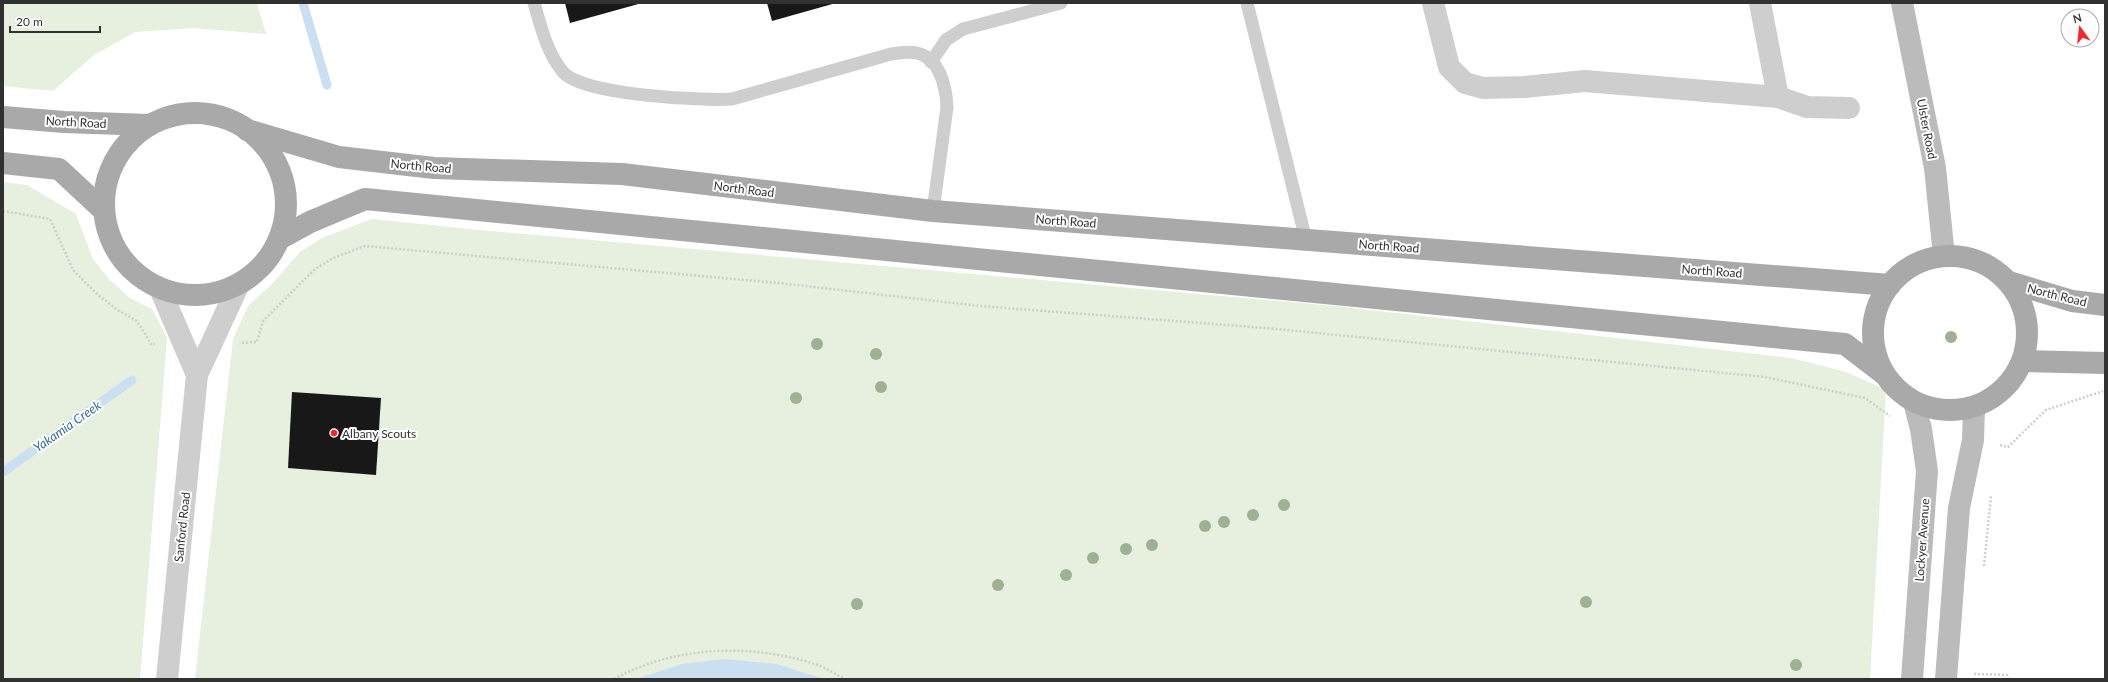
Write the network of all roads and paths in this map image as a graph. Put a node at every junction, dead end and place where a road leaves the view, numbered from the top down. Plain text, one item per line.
1 (534, 3) edge
2 (1061, 3) edge
3 (1247, 3) edge
4 (1433, 3) edge
5 (1760, 3) edge
6 (1902, 3) edge
7 (931, 62) junction
8 (1778, 97) junction
9 (1849, 108) dead end
10 (3, 117) edge
11 (150, 125) junction
12 (247, 130) junction
13 (3, 163) edge
14 (103, 210) junction
15 (3, 211) edge
16 (933, 211) junction
17 (280, 239) junction
18 (1306, 240) junction
19 (1944, 256) junction
20 (2009, 282) junction
21 (239, 284) junction
22 (1890, 285) junction
23 (160, 289) junction
24 (2105, 305) edge
25 (184, 344) junction
26 (211, 344) junction
27 (2023, 361) junction
28 (2105, 363) edge
29 (1884, 374) junction
30 (197, 375) junction
31 (2105, 390) edge
32 (1914, 402) junction
33 (1974, 408) junction
34 (1921, 429) junction
35 (1973, 440) junction
36 (1991, 492) dead end
37 (1983, 571) dead end
38 (1974, 666) dead end
39 (167, 679) edge
40 (614, 679) edge
41 (845, 679) edge
42 (1912, 679) edge
43 (1946, 679) edge
44 (2009, 679) edge

1 - 7 lane
2 - 7 lane
3 - 18 lane
4 - 8 street
5 - 8 street
6 - 19 main road, Ulster Road
7 - 16 lane
8 - 9 street
10 - 11 main road, North Road
11 - 12 main road
11 - 14 main road
12 - 16 main road, North Road
12 - 17 main road
13 - 14 main road
14 - 23 main road
15 - 25 path
16 - 18 main road, North Road
17 - 21 main road
17 - 29 main road
18 - 22 main road, North Road
19 - 20 main road
19 - 22 main road
20 - 24 main road, North Road
20 - 27 main road
21 - 23 main road
21 - 26 street, Sanford Road
22 - 29 main road
23 - 25 street, Sanford Road
25 - 30 street, Sanford Road
26 - 30 street, Sanford Road
26 - 34 path
27 - 28 main road
27 - 33 main road
29 - 32 main road
30 - 39 street, Sanford Road
31 - 35 path
32 - 33 main road
32 - 34 main road, Lockyer Avenue
33 - 35 main road
34 - 42 main road, Lockyer Avenue
35 - 43 main road
36 - 37 path
38 - 44 path
40 - 41 path

